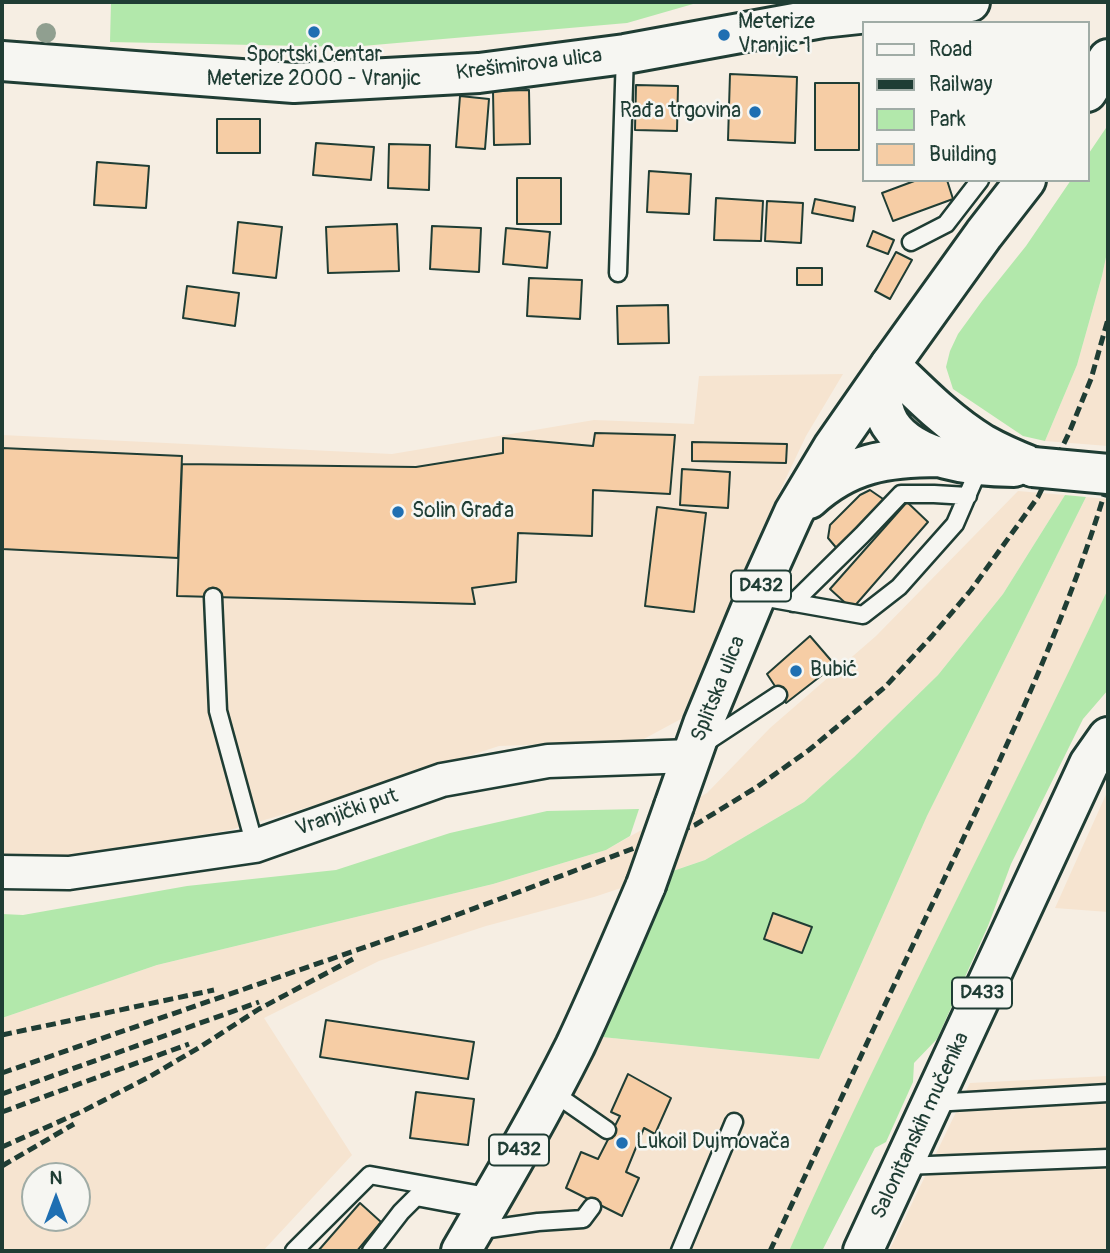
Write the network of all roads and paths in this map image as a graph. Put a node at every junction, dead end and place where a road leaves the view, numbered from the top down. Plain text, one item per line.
1 (957, 2) edge
2 (625, 54) junction
3 (1108, 59) edge
4 (2, 61) edge
5 (1089, 89) edge
6 (978, 182) edge
7 (1024, 182) edge
8 (911, 242) dead end
9 (618, 273) dead end
10 (884, 374) junction
11 (939, 457) junction
12 (1033, 467) junction
13 (1108, 474) edge
14 (974, 480) dead end
15 (968, 496) junction
16 (794, 512) junction
17 (756, 596) junction
18 (213, 597) dead end
19 (793, 603) junction
20 (778, 695) dead end
21 (1108, 737) edge
22 (693, 753) junction
23 (255, 846) junction
24 (2, 872) edge
25 (551, 1091) junction
26 (1108, 1093) edge
27 (930, 1103) junction
28 (734, 1122) dead end
29 (607, 1130) dead end
30 (1108, 1158) edge
31 (902, 1167) junction
32 (592, 1207) dead end
33 (478, 1222) edge
34 (295, 1251) edge
35 (371, 1251) edge
36 (680, 1251) edge
37 (863, 1251) edge

1 - 2 main road, Krešimirova ulica
2 - 4 main road, Krešimirova ulica
2 - 9 lane
3 - 5 main road
6 - 8 lane
7 - 10 main road, Splitska ulica
10 - 11 main road
10 - 12 main road
10 - 16 main road, Splitska ulica / D432
11 - 12 main road
11 - 16 main road
12 - 13 main road, bridge
14 - 15 lane
15 - 19 lane
15 - 19 lane
16 - 17 main road, Splitska ulica / D432
17 - 19 lane
17 - 22 main road, Splitska ulica / D432
18 - 23 lane
20 - 22 lane
21 - 27 main road, Salonitanskih mučenika / D433
22 - 23 street, Vranjički put
22 - 25 main road, Splitska ulica / D432, bridge
23 - 24 street, Vranjički put
25 - 29 lane
25 - 33 main road, D432
26 - 27 lane
27 - 31 main road, Salonitanskih mučenika / D433
28 - 36 lane
30 - 31 lane
31 - 37 main road, Salonitanskih mučenika / D433
32 - 33 lane
33 - 34 lane
33 - 35 lane

